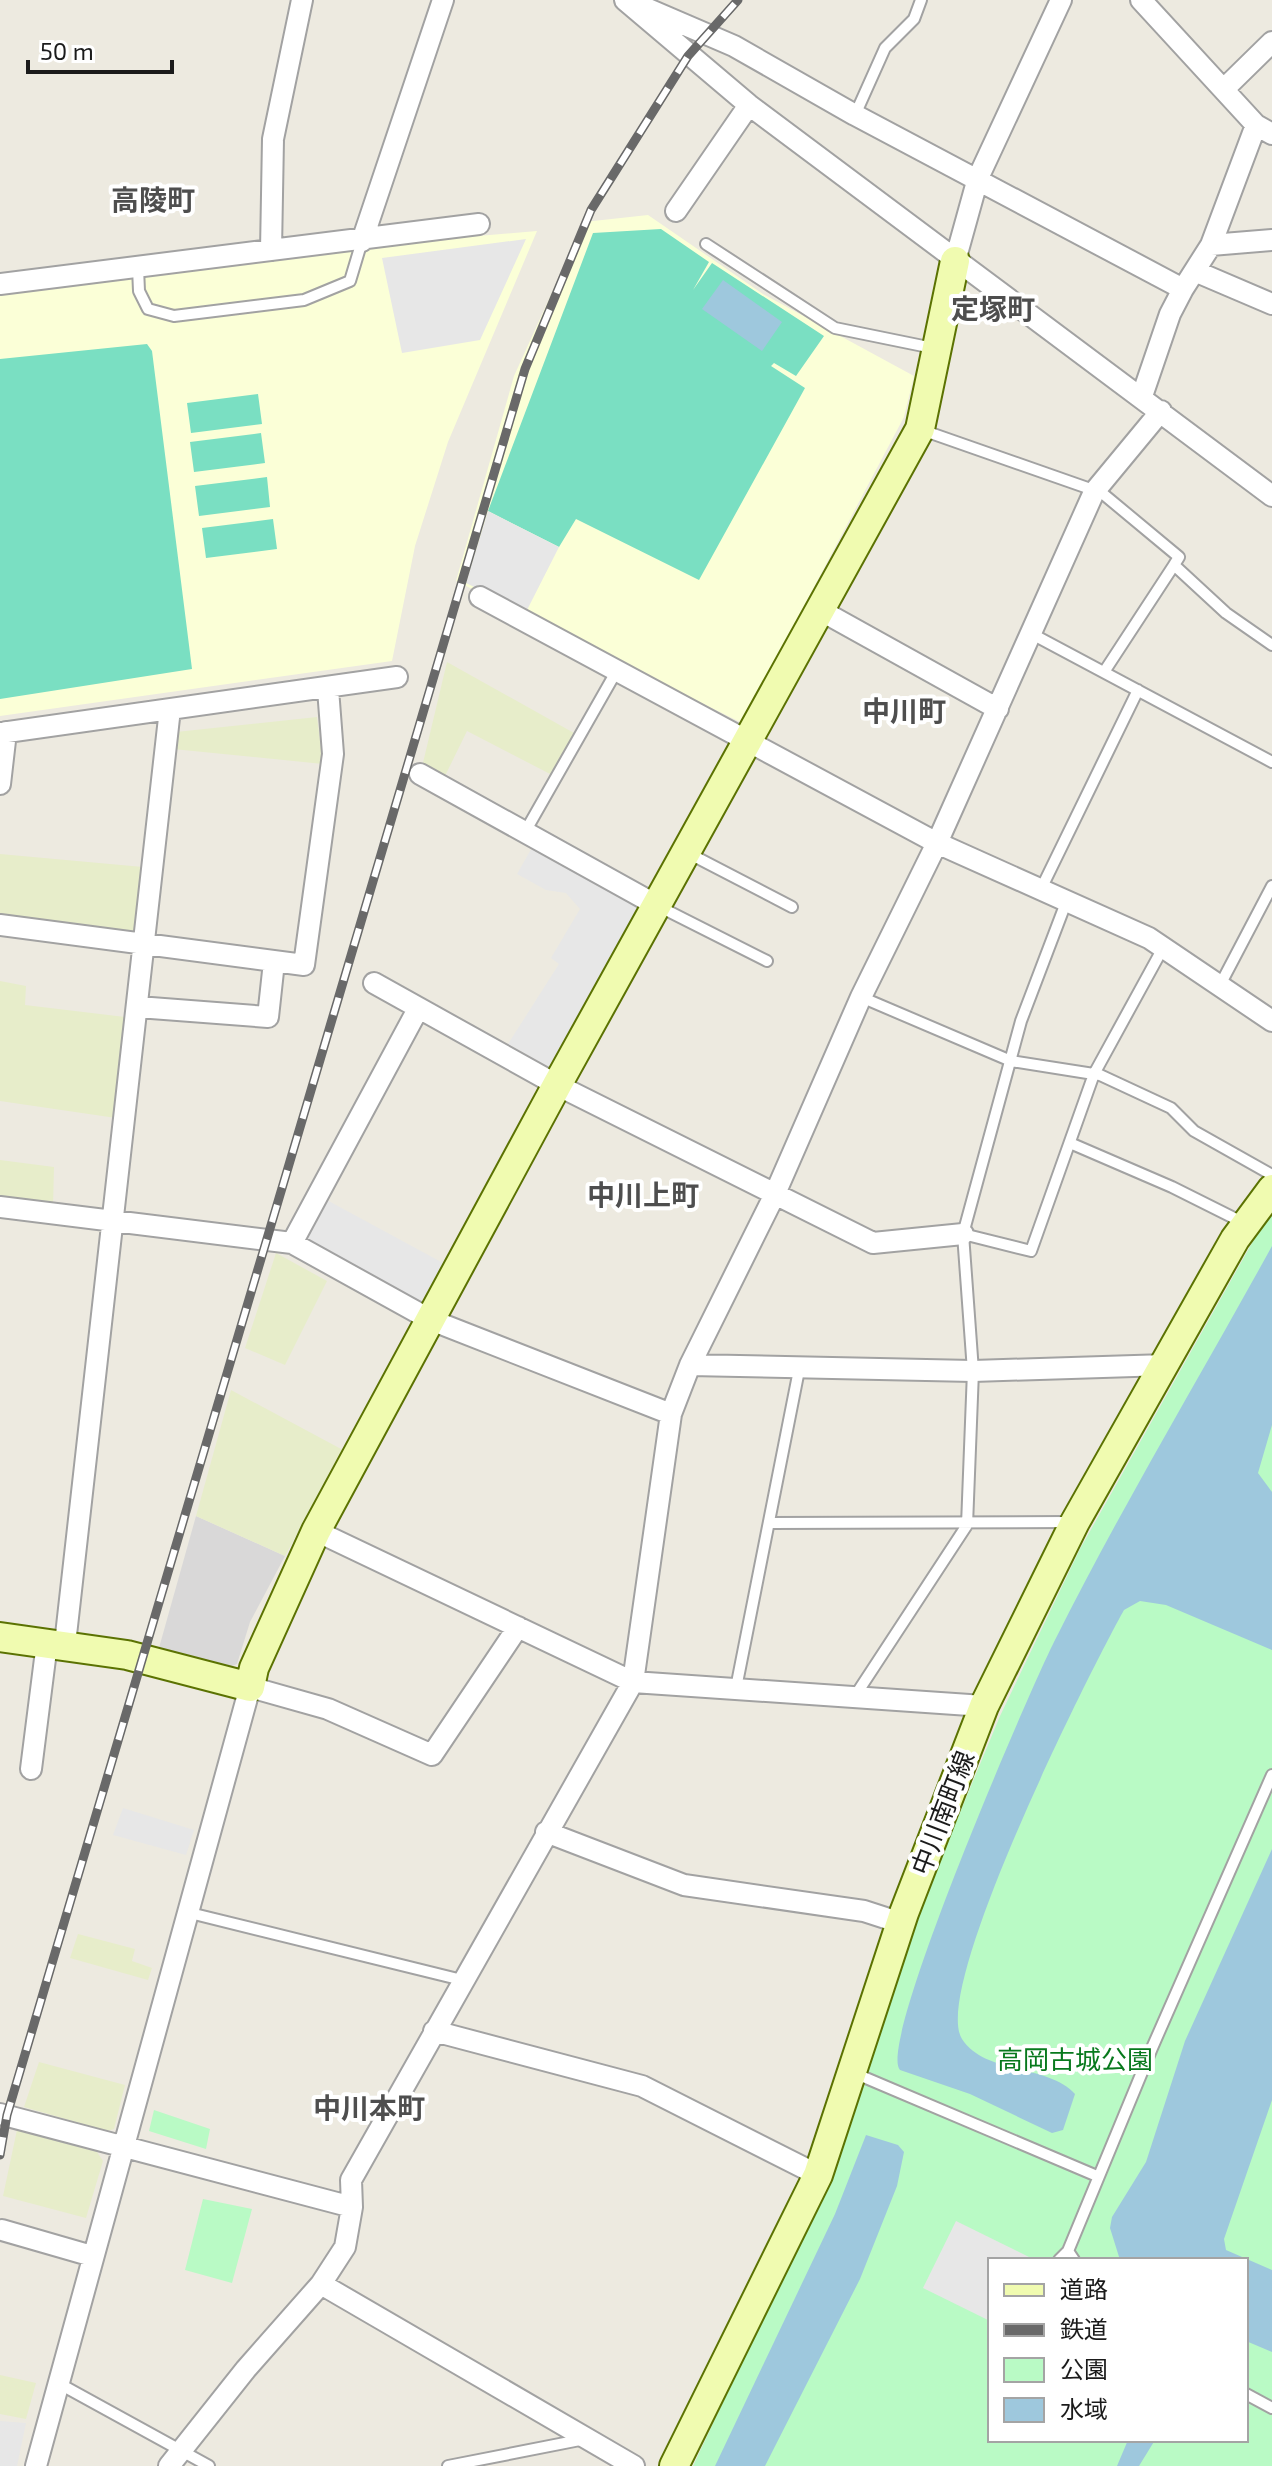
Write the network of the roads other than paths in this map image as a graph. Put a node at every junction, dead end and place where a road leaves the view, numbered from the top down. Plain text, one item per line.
1 (302, 0) edge
2 (443, 0) edge
3 (626, 0) edge
4 (921, 0) edge
5 (1061, 0) edge
6 (1141, 0) edge
7 (1272, 42) edge
8 (1224, 89) junction
9 (749, 105) junction
10 (855, 115) junction
11 (1264, 130) edge
12 (978, 178) junction
13 (676, 211) dead end
14 (479, 224) dead end
15 (1272, 240) edge
16 (362, 241) junction
17 (706, 244) dead end
18 (1211, 245) junction
19 (271, 250) junction
20 (955, 261) junction
21 (138, 268) junction
22 (1197, 272) junction
23 (0, 284) edge
24 (1183, 289) junction
25 (1272, 304) edge
26 (939, 349) junction
27 (1142, 396) junction
28 (1161, 411) junction
29 (920, 429) junction
30 (1094, 492) junction
31 (1272, 496) edge
32 (1174, 565) junction
33 (480, 597) dead end
34 (818, 609) junction
35 (1032, 634) junction
36 (1272, 645) edge
37 (616, 672) junction
38 (1104, 672) junction
39 (397, 677) dead end
40 (328, 689) junction
41 (1138, 690) junction
42 (170, 709) junction
43 (998, 709) junction
44 (3, 732) edge
45 (746, 742) junction
46 (1272, 762) edge
47 (420, 774) dead end
48 (0, 784) edge
49 (525, 832) junction
50 (937, 843) junction
51 (688, 853) junction
52 (1272, 886) edge
53 (1041, 889) junction
54 (1067, 900) junction
55 (658, 906) junction
56 (792, 907) dead end
57 (0, 925) edge
58 (146, 942) junction
59 (1163, 948) junction
60 (767, 961) dead end
61 (274, 962) junction
62 (374, 983) dead end
63 (1219, 987) junction
64 (861, 997) junction
65 (138, 1007) junction
66 (418, 1009) junction
67 (1272, 1021) edge
68 (1011, 1061) junction
69 (1094, 1074) junction
70 (557, 1085) junction
71 (1070, 1143) junction
72 (1272, 1175) edge
73 (1272, 1189) edge
74 (774, 1196) junction
75 (0, 1207) edge
76 (115, 1221) junction
77 (1246, 1224) junction
78 (963, 1234) junction
79 (292, 1243) junction
80 (431, 1320) junction
81 (690, 1365) junction
82 (1166, 1365) junction
83 (799, 1370) junction
84 (973, 1371) junction
85 (671, 1414) junction
86 (1075, 1522) junction
87 (769, 1523) junction
88 (967, 1525) junction
89 (316, 1531) junction
90 (518, 1627) junction
91 (0, 1637) edge
92 (56, 1644) junction
93 (633, 1682) junction
94 (250, 1687) junction
95 (736, 1688) junction
96 (855, 1696) junction
97 (984, 1706) junction
98 (31, 1769) dead end
99 (1272, 1775) edge
100 (546, 1832) junction
101 (186, 1912) junction
102 (901, 1923) junction
103 (462, 1980) junction
104 (434, 2031) junction
105 (864, 2078) junction
106 (0, 2114) edge
107 (124, 2147) junction
108 (818, 2175) junction
109 (1097, 2176) junction
110 (352, 2207) junction
111 (2, 2230) dead end
112 (92, 2256) junction
113 (1071, 2256) edge
114 (321, 2284) junction
115 (58, 2383) junction
116 (1248, 2395) edge
117 (1272, 2408) edge
118 (587, 2439) junction
119 (175, 2458) edge
120 (36, 2466) edge
121 (209, 2466) edge
122 (448, 2466) edge
123 (634, 2466) edge
124 (674, 2466) edge

1 - 19 street
2 - 16 street
3 - 9 street
3 - 10 street
4 - 10 lane
5 - 12 street
6 - 8 street
7 - 8 street
8 - 11 street
9 - 13 street
9 - 20 street
10 - 12 street
11 - 18 street
12 - 20 street
12 - 24 street
14 - 16 street
15 - 18 street
16 - 19 street
16 - 21 lane
17 - 26 lane
18 - 22 street
19 - 21 street
20 - 26 street
20 - 27 street
21 - 23 street
22 - 24 street
22 - 25 street
24 - 27 street
26 - 29 street
27 - 28 street
28 - 30 street
28 - 31 street
29 - 30 lane
29 - 34 street
30 - 32 lane
30 - 35 street
32 - 36 lane
32 - 38 lane
33 - 37 street
34 - 43 street
34 - 45 street
35 - 38 lane
35 - 43 street
37 - 45 street
37 - 49 lane
38 - 41 lane
39 - 40 street
40 - 42 street
40 - 61 street
41 - 46 lane
41 - 53 lane
42 - 44 street
42 - 58 street
43 - 50 street
44 - 48 street
45 - 50 street
45 - 51 street
47 - 49 street
49 - 55 street
50 - 53 street
50 - 64 street
51 - 55 street
51 - 56 lane
52 - 63 lane
53 - 54 street
54 - 59 street
54 - 68 lane
55 - 60 lane
55 - 70 street
57 - 58 street
58 - 61 street
58 - 65 street
59 - 63 street
59 - 69 lane
61 - 65 street
62 - 66 street
63 - 67 street
64 - 68 lane
64 - 74 street
65 - 76 street
66 - 70 street
66 - 79 street
68 - 69 lane
68 - 78 lane
69 - 71 lane
69 - 72 lane
70 - 74 street
70 - 80 street
71 - 77 lane
71 - 78 lane
73 - 77 street, 中川南町線
74 - 78 street
74 - 81 street
75 - 76 street
76 - 79 street
76 - 92 street
77 - 82 street, 中川南町線
78 - 84 lane
79 - 80 street
80 - 85 street
80 - 89 street
81 - 83 street
81 - 85 street
82 - 84 street
82 - 86 street, 中川南町線
83 - 84 street
83 - 87 lane
84 - 88 lane
85 - 93 street
86 - 88 lane
86 - 97 street, 中川南町線
87 - 88 lane
87 - 95 lane
88 - 96 lane
89 - 90 street
89 - 94 street
90 - 93 street
90 - 94 street
91 - 92 street
92 - 94 street
92 - 98 street
93 - 95 street
93 - 100 street
94 - 101 street
95 - 96 street
96 - 97 street
97 - 102 street, 中川南町線
99 - 109 lane
100 - 102 street
100 - 103 street
101 - 103 lane
101 - 107 street
102 - 105 street, 中川南町線
103 - 104 street
104 - 108 street
104 - 110 street
105 - 108 street, 中川南町線
105 - 109 lane
106 - 107 street
107 - 110 street
107 - 112 street
108 - 124 street, 中川南町線
109 - 113 lane
110 - 114 street
111 - 112 street
112 - 115 street
114 - 118 street
114 - 119 street
115 - 119 lane
115 - 120 street
116 - 117 lane
118 - 122 lane
118 - 123 street
119 - 121 lane

